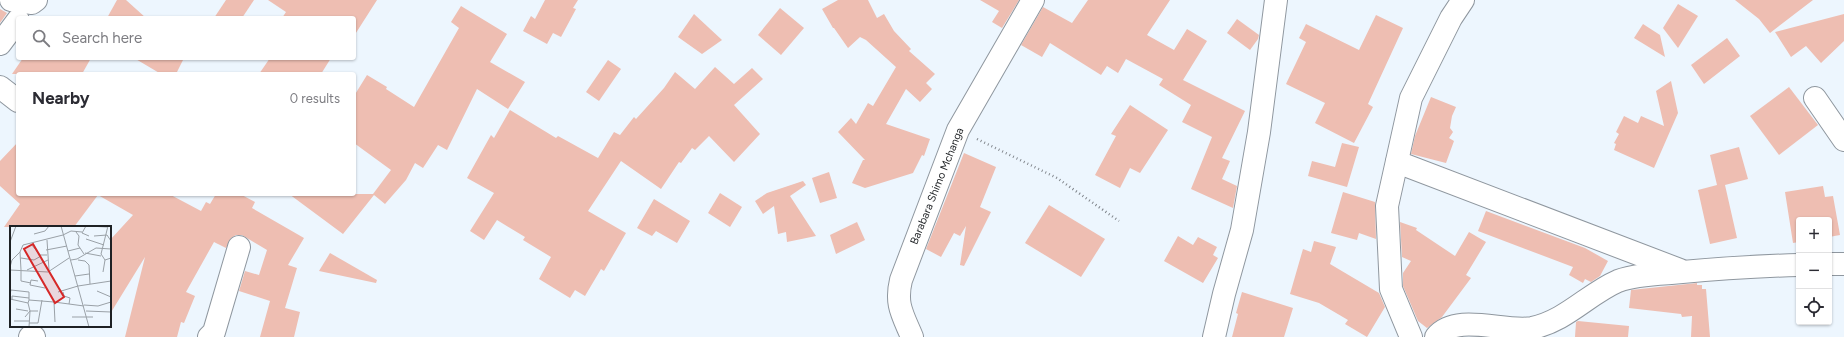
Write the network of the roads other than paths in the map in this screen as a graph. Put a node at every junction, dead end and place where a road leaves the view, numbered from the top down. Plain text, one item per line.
1 (1033, 0) edge
2 (1276, 0) edge
3 (1463, 0) edge
4 (16, 23) edge
5 (0, 44) edge
6 (0, 87) edge
7 (1815, 98) dead end
8 (16, 99) edge
9 (1844, 140) edge
10 (1397, 162) junction
11 (239, 247) dead end
12 (1832, 264) edge
13 (1844, 264) edge
14 (1796, 265) edge
15 (1685, 272) junction
16 (30, 337) edge
17 (34, 337) edge
18 (209, 337) edge
19 (912, 337) edge
20 (1214, 337) edge
21 (1411, 337) edge
22 (1436, 337) edge

1 - 19 street, Barabara Shimo Mchanga
2 - 20 street
3 - 10 street
4 - 5 street
6 - 8 street
7 - 9 street
10 - 15 street
10 - 21 street
11 - 18 street
12 - 13 street
14 - 15 street
15 - 22 street
16 - 17 street

